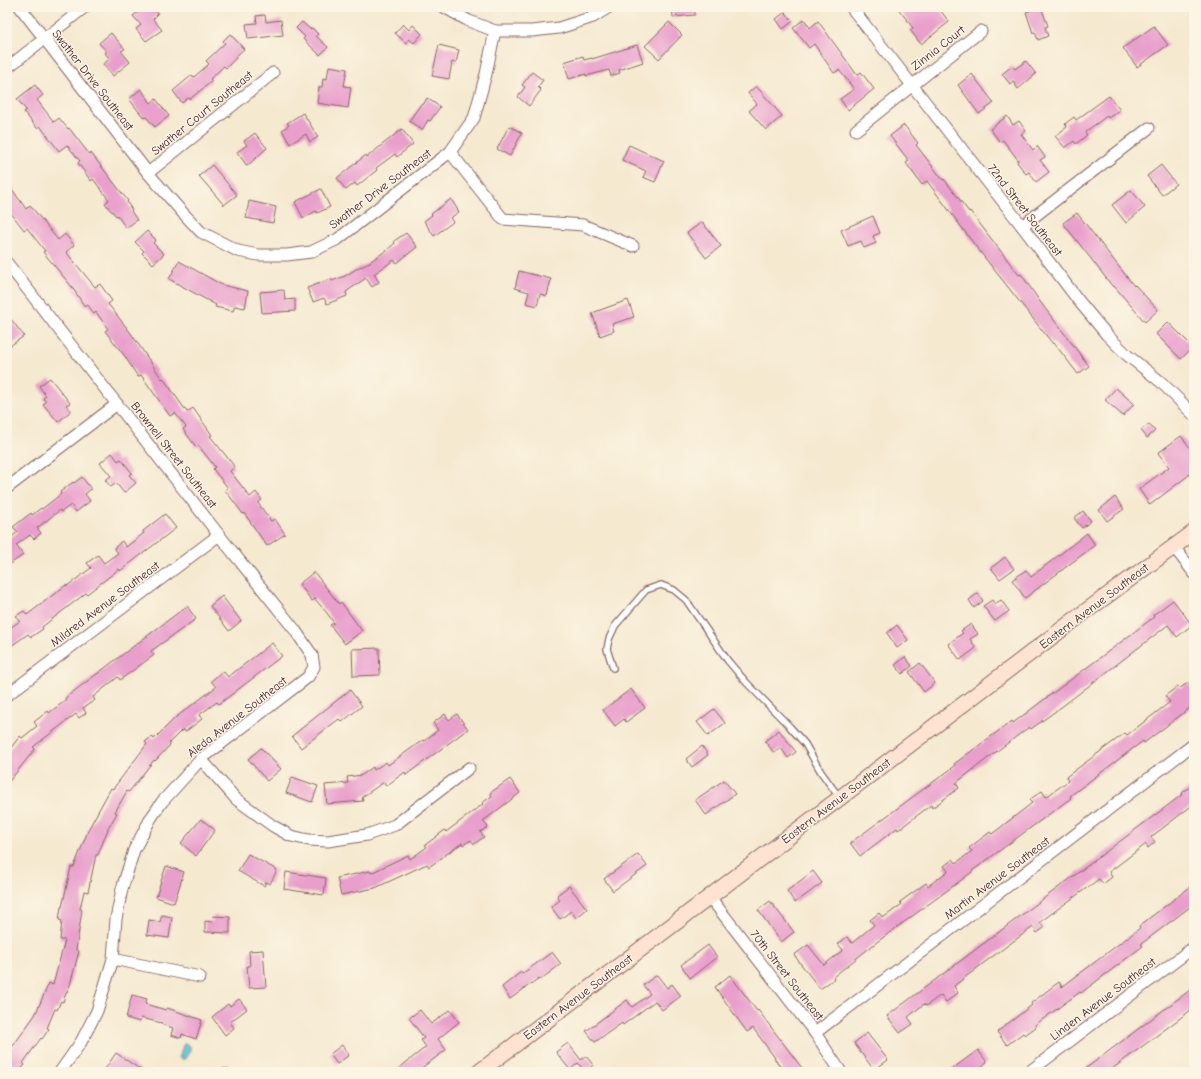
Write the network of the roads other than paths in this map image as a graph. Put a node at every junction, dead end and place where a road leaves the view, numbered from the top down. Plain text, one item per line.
1 (20, 7) edge
2 (85, 7) edge
3 (444, 7) edge
4 (610, 7) edge
5 (851, 7) edge
6 (495, 31) junction
7 (981, 31) dead end
8 (45, 39) junction
9 (7, 68) edge
10 (272, 73) dead end
11 (912, 85) junction
12 (1149, 128) dead end
13 (856, 130) dead end
14 (450, 152) junction
15 (148, 173) junction
16 (1022, 226) junction
17 (633, 246) dead end
18 (7, 263) edge
19 (11, 276) edge
20 (117, 404) junction
21 (1194, 415) edge
22 (7, 488) edge
23 (1194, 532) edge
24 (219, 535) junction
25 (1174, 547) junction
26 (1194, 573) edge
27 (314, 667) joint
28 (613, 668) dead end
29 (7, 695) edge
30 (1194, 744) edge
31 (201, 759) junction
32 (469, 768) dead end
33 (840, 799) junction
34 (709, 896) junction
35 (1194, 947) edge
36 (113, 959) junction
37 (200, 977) dead end
38 (815, 1033) junction
39 (60, 1072) edge
40 (479, 1072) edge
41 (841, 1072) edge
42 (1029, 1072) edge

1 - 8 street, Swather Drive Southeast
2 - 8 street
3 - 6 street
4 - 6 street
5 - 11 street, 72nd Street Southeast
6 - 14 street, Swather Drive Southeast
7 - 11 street, Zinnia Court
8 - 9 street
8 - 15 street, Swather Drive Southeast
10 - 15 street, Swather Court Southeast
11 - 13 street, Zinnia Court
11 - 16 street, 72nd Street Southeast
12 - 16 street
14 - 15 street, Swather Drive Southeast
14 - 17 street
16 - 21 street, 72nd Street Southeast
18 - 19 street, Brownell Street Southeast
19 - 20 street, Brownell Street Southeast
20 - 22 street
20 - 24 street, Brownell Street Southeast
23 - 25 street, Eastern Avenue Southeast
24 - 27 street, Brownell Street Southeast
24 - 29 street, Mildred Avenue Southeast
25 - 26 street
25 - 33 street, Eastern Avenue Southeast
27 - 31 street, Aleda Avenue Southeast
28 - 33 lane
30 - 38 street, Martin Avenue Southeast
31 - 32 street
31 - 36 street, Aleda Avenue Southeast
33 - 34 street, Eastern Avenue Southeast
34 - 38 street, 70th Street Southeast
34 - 40 street, Eastern Avenue Southeast
35 - 42 street, Linden Avenue Southeast
36 - 37 street
36 - 39 street, Aleda Avenue Southeast
38 - 41 street, 70th Street Southeast

